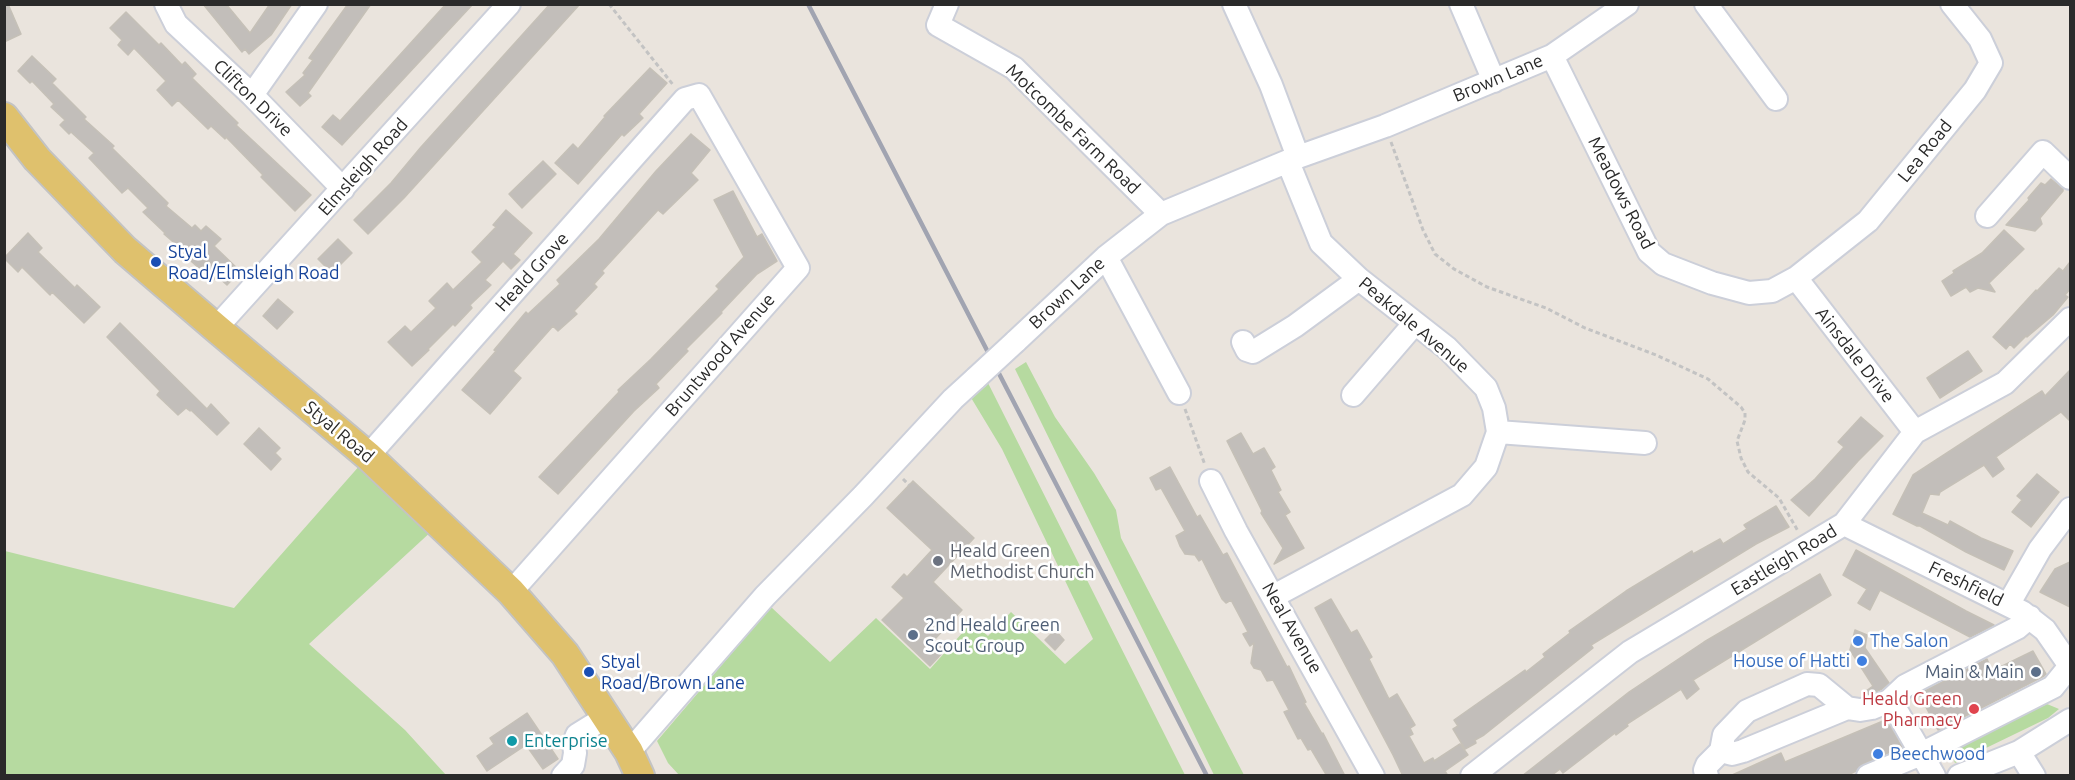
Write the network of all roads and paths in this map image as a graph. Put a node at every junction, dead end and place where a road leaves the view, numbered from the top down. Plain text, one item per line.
1 (166, 4) edge
2 (316, 4) edge
3 (509, 4) edge
4 (609, 4) edge
5 (947, 4) edge
6 (1234, 4) edge
7 (1461, 4) edge
8 (1627, 4) edge
9 (1706, 4) edge
10 (1952, 4) edge
11 (1552, 56) junction
12 (1494, 81) junction
13 (252, 95) junction
14 (692, 97) junction
15 (1776, 99) dead end
16 (4, 117) edge
17 (1385, 126) junction
18 (1293, 160) junction
19 (2070, 178) edge
20 (343, 189) junction
21 (1161, 214) junction
22 (1987, 216) dead end
23 (1107, 257) junction
24 (1796, 278) junction
25 (1359, 279) junction
26 (2070, 319) edge
27 (1414, 323) junction
28 (216, 328) junction
29 (1243, 342) dead end
30 (1179, 393) joint
31 (1353, 394) dead end
32 (1498, 432) junction
33 (1915, 432) junction
34 (1645, 443) dead end
35 (368, 456) junction
36 (901, 478) dead end
37 (1211, 481) joint
38 (909, 485) dead end
39 (2070, 509) edge
40 (1844, 524) junction
41 (1807, 546) junction
42 (511, 592) junction
43 (1274, 596) junction
44 (2008, 605) junction
45 (2030, 617) junction
46 (2070, 666) edge
47 (1889, 701) junction
48 (1848, 708) junction
49 (606, 717) junction
50 (2070, 720) edge
51 (1721, 751) junction
52 (2019, 752) junction
53 (1921, 754) junction
54 (634, 764) edge
55 (563, 776) edge
56 (1373, 776) edge
57 (1472, 776) edge
58 (1707, 776) edge
59 (1868, 776) edge
60 (1934, 776) edge
61 (1959, 776) edge
62 (2034, 776) edge

1 - 13 street, Clifton Drive
2 - 13 street
3 - 20 street, Elmsleigh Road
4 - 14 path
5 - 21 street, Motcombe Farm Road
6 - 18 street, Peakdale Avenue
7 - 12 street
8 - 11 street, Brown Lane
9 - 15 street
10 - 24 street, Lea Road
11 - 12 street, Brown Lane
11 - 24 street, Meadows Road
12 - 17 street, Brown Lane
13 - 20 street, Clifton Drive
14 - 35 street, Heald Grove
14 - 42 street, Bruntwood Avenue
16 - 28 main road, Styal Road
17 - 18 street, Brown Lane
17 - 41 path
18 - 21 street, Brown Lane
18 - 25 street, Peakdale Avenue
19 - 22 street
20 - 28 street, Elmsleigh Road
21 - 23 street, Brown Lane
23 - 30 street
23 - 54 street, Brown Lane, bridge
24 - 33 street, Ainsdale Drive
25 - 27 street, Peakdale Avenue
25 - 29 street
26 - 33 street, Eastleigh Road
27 - 31 street
27 - 32 street, Peakdale Avenue
28 - 35 main road, Styal Road
30 - 37 path
32 - 34 street
32 - 43 street
33 - 40 street, Eastleigh Road
35 - 42 main road, Styal Road
36 - 38 path
37 - 43 street, Neal Avenue
39 - 44 street
40 - 41 street, Eastleigh Road
40 - 44 street, Freshfield
41 - 57 street, Eastleigh Road
42 - 49 main road, Styal Road
43 - 56 street, Neal Avenue
44 - 45 street, Freshfield
45 - 46 street, Freshfield
45 - 47 street
46 - 53 street
47 - 48 street
47 - 53 street
48 - 51 street
48 - 51 street
49 - 54 main road, Styal Road
49 - 55 street
50 - 52 street
51 - 58 street
52 - 61 street
52 - 62 street
53 - 59 street
53 - 60 street

